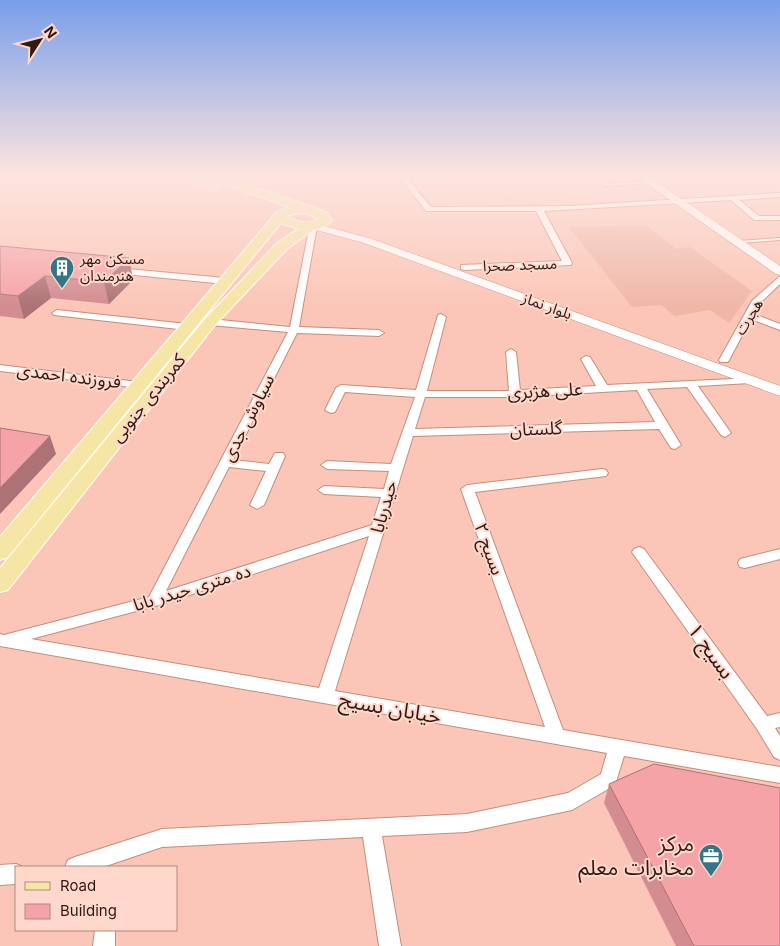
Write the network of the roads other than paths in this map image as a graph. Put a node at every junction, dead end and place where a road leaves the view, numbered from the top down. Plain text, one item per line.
1 (278, 218) edge
2 (308, 218) edge
3 (311, 218) edge
4 (544, 218) edge
5 (703, 218) edge
6 (314, 220) junction
7 (349, 231) junction
8 (780, 239) edge
9 (738, 242) junction
10 (257, 243) junction
11 (282, 246) junction
12 (464, 267) junction
13 (108, 270) edge
14 (780, 272) edge
15 (780, 279) edge
16 (225, 281) junction
17 (57, 313) dead end
18 (749, 315) junction
19 (441, 317) dead end
20 (210, 322) junction
21 (187, 327) junction
22 (780, 328) edge
23 (294, 330) junction
24 (379, 334) dead end
25 (511, 352) dead end
26 (586, 359) dead end
27 (724, 360) junction
28 (0, 368) edge
29 (750, 380) junction
30 (780, 380) edge
31 (690, 384) junction
32 (138, 385) junction
33 (640, 386) junction
34 (603, 388) junction
35 (780, 391) edge
36 (421, 394) junction
37 (515, 394) junction
38 (331, 410) dead end
39 (663, 425) junction
40 (409, 432) junction
41 (725, 433) dead end
42 (675, 445) dead end
43 (279, 456) dead end
44 (225, 463) junction
45 (327, 465) dead end
46 (273, 468) junction
47 (396, 468) junction
48 (602, 473) dead end
49 (324, 490) dead end
50 (389, 493) junction
51 (42, 501) junction
52 (64, 503) junction
53 (256, 505) dead end
54 (378, 528) junction
55 (0, 552) edge
56 (640, 552) dead end
57 (780, 554) edge
58 (745, 563) dead end
59 (0, 584) edge
60 (154, 601) junction
61 (2, 640) edge
62 (325, 697) junction
63 (780, 720) edge
64 (763, 724) junction
65 (557, 737) junction
66 (618, 747) junction
67 (780, 752) edge
68 (780, 775) edge
69 (371, 827) junction
70 (113, 861) edge
71 (81, 866) edge
72 (15, 874) edge
73 (0, 875) edge
74 (105, 931) edge
75 (104, 946) edge
76 (390, 946) edge

1 - 10 main road, کمربندی جنوبی
2 - 6 main road
3 - 6 main road, بلوار نماز
4 - 12 street, مسجد صحرا
5 - 9 main road
6 - 7 main road, بلوار نماز
6 - 11 main road, کمربندی جنوبی
6 - 23 street, سیاوش جدی
7 - 12 main road, بلوار نماز
7 - 29 main road, بلوار نماز
8 - 9 lane
9 - 14 main road
10 - 11 main road
10 - 16 main road, کمربندی جنوبی
11 - 20 main road, کمربندی جنوبی
12 - 27 main road, بلوار نماز
13 - 16 street
15 - 18 street, هجرت
16 - 21 main road, کمربندی جنوبی
17 - 21 street
18 - 22 street
18 - 27 street, هجرت
19 - 36 street, حیدربابا
20 - 23 street
20 - 52 main road, کمربندی جنوبی
21 - 32 main road, کمربندی جنوبی
23 - 24 street
23 - 44 street, سیاوش جدی
25 - 37 street
26 - 34 street
27 - 30 main road, بلوار نماز
28 - 32 street, فروزنده احمدی
29 - 31 street, علی هژبری
29 - 35 main road, بلوار نماز
31 - 33 street, علی هژبری
31 - 41 street
32 - 51 main road, کمربندی جنوبی
33 - 34 street, علی هژبری
33 - 39 street
34 - 37 street, علی هژبری
36 - 37 street, علی هژبری
36 - 38 street, علی هژبری
36 - 40 street, حیدربابا
39 - 40 street, گلستان
39 - 42 street
40 - 47 street, حیدربابا
43 - 46 street
44 - 46 street
44 - 60 street, سیاوش جدی
45 - 47 street
46 - 53 street
47 - 50 street, حیدربابا
48 - 65 street, بسیج ۲
49 - 50 street
50 - 54 street, حیدربابا
51 - 52 main road
51 - 55 main road, کمربندی جنوبی
52 - 59 main road, کمربندی جنوبی
54 - 60 street, ده متری حیدر بابا
54 - 62 street, حیدربابا
56 - 64 street, بسیج ۱
57 - 58 street
60 - 61 street, ده متری حیدر بابا
61 - 62 street, خیابان بسیج
62 - 65 street, خیابان بسیج
63 - 64 street
64 - 67 street, بسیج ۱
65 - 66 street, خیابان بسیج
66 - 68 street, خیابان بسیج
66 - 69 street
69 - 70 street
69 - 76 street
70 - 71 street
72 - 73 street
74 - 75 street

